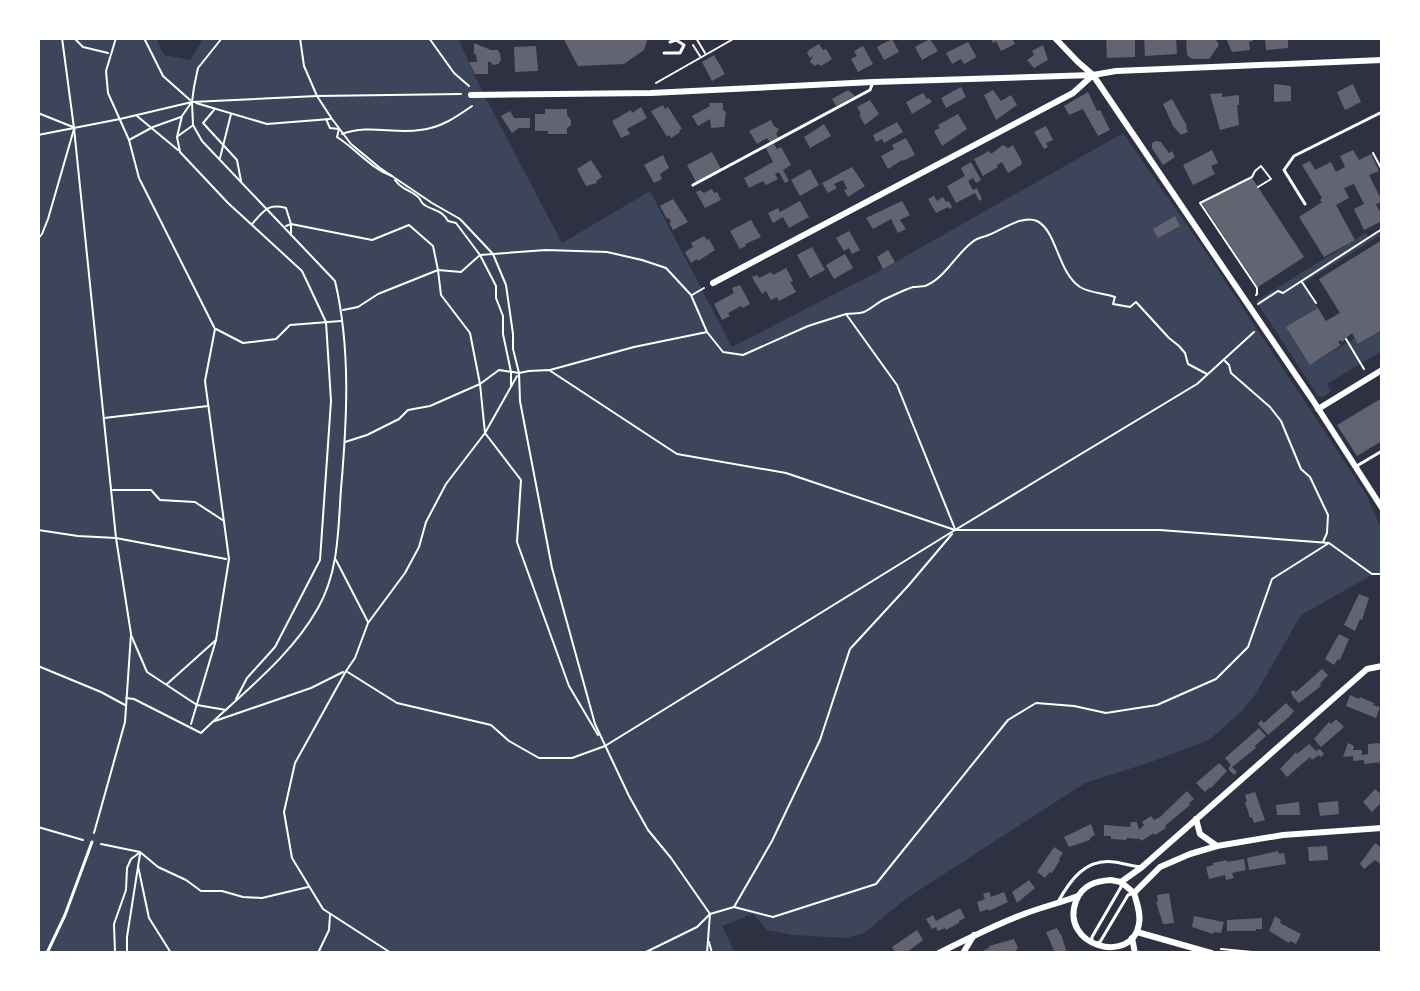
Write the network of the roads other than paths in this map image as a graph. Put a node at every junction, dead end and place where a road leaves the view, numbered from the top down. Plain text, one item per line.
1 (1055, 38) edge
2 (670, 42) dead end
3 (664, 53) dead end
4 (1382, 60) edge
5 (1093, 75) junction
6 (873, 82) junction
7 (475, 94) road end
8 (1382, 114) edge
9 (693, 185) dead end
10 (1305, 204) dead end
11 (713, 283) road end
12 (1382, 370) edge
13 (1318, 409) junction
14 (1382, 451) edge
15 (1355, 467) junction
16 (1382, 508) edge
17 (1382, 666) edge
18 (1196, 819) junction
19 (1382, 828) edge
20 (92, 842) road end
21 (1217, 846) junction
22 (1142, 867) junction
23 (1121, 882) junction
24 (1134, 893) junction
25 (1078, 896) junction
26 (1056, 905) junction
27 (1073, 914) junction
28 (974, 935) junction
29 (1134, 935) junction
30 (1092, 945) junction
31 (47, 953) edge
32 (939, 953) edge
33 (963, 953) edge
34 (1135, 953) edge
35 (1211, 953) edge

1 - 5 street
2 - 3 lane
4 - 5 street
5 - 6 street
5 - 11 street
5 - 13 street
6 - 7 street
6 - 9 lane
8 - 10 lane
12 - 13 street
13 - 15 street
14 - 15 lane
15 - 16 street
17 - 18 street
18 - 21 street
18 - 22 street
19 - 21 street
20 - 31 lane
21 - 24 street
22 - 23 street
22 - 26 lane
23 - 24 street
23 - 25 street
23 - 30 lane
24 - 29 street
24 - 30 lane
25 - 26 street
25 - 27 street
26 - 27 street
26 - 28 street
27 - 30 street
28 - 32 street
28 - 33 street
29 - 30 street
29 - 34 street
29 - 35 street

